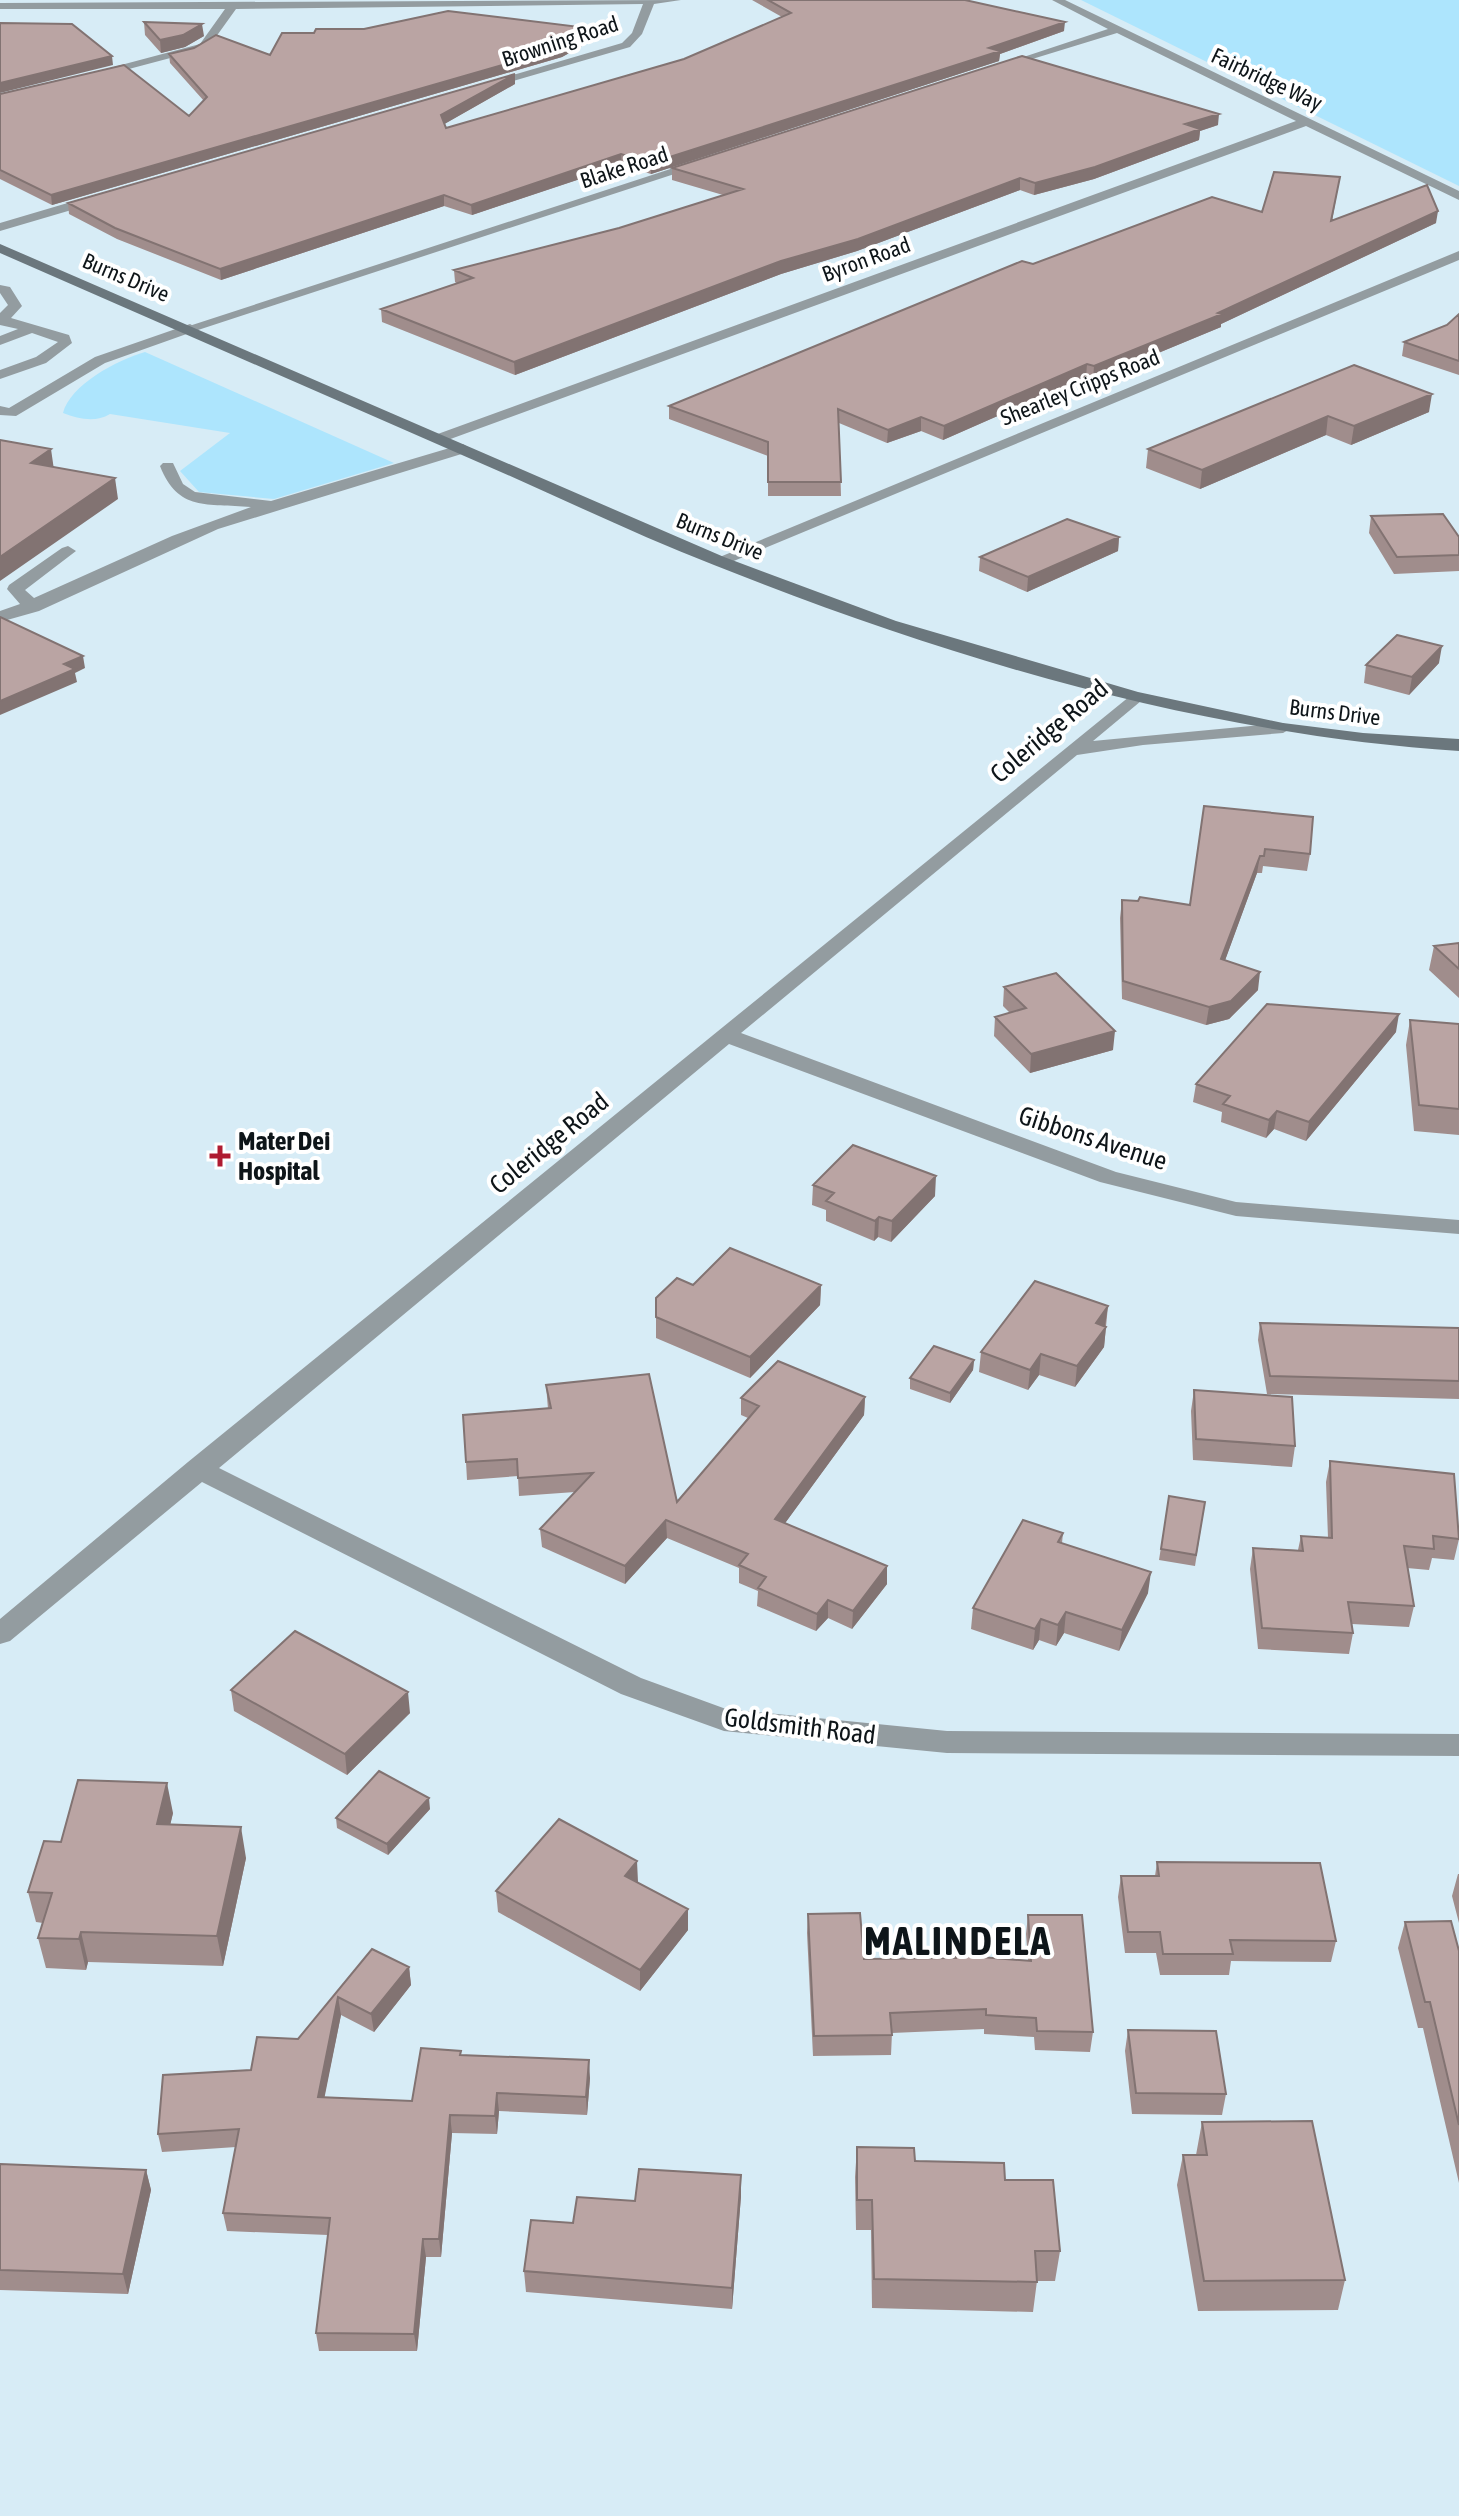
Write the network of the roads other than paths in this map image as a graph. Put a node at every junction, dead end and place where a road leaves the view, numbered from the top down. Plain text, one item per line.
1 (676, 0) edge
2 (1057, 0) edge
3 (0, 2) edge
4 (649, 2) junction
5 (286, 3) edge
6 (233, 5) junction
7 (1116, 30) junction
8 (980, 74) edge
9 (88, 77) edge
10 (473, 89) edge
11 (1308, 121) junction
12 (722, 157) edge
13 (107, 196) edge
14 (1459, 196) edge
15 (0, 227) edge
16 (0, 248) edge
17 (1459, 255) edge
18 (0, 289) edge
19 (2, 320) edge
20 (31, 328) junction
21 (190, 328) junction
22 (0, 341) edge
23 (0, 375) edge
24 (0, 410) edge
25 (440, 438) junction
26 (463, 449) junction
27 (168, 466) dead end
28 (275, 504) junction
29 (68, 551) dead end
30 (718, 561) junction
31 (33, 607) junction
32 (0, 617) edge
33 (1135, 697) junction
34 (1283, 728) junction
35 (1459, 745) edge
36 (1071, 750) junction
37 (726, 1035) junction
38 (1459, 1227) edge
39 (197, 1468) junction
40 (0, 1634) edge
41 (1459, 1745) edge

1 - 4 street
2 - 7 street, Fairbridge Way
3 - 6 street
4 - 5 street
4 - 10 street, Browning Road
5 - 6 street
6 - 9 street
7 - 8 street
7 - 11 street, Fairbridge Way
11 - 14 street, Fairbridge Way
11 - 25 street, Byron Road
12 - 21 street, Blake Road
13 - 15 street
16 - 21 main road, Burns Drive
17 - 30 street, Shearley Cripps Road
18 - 19 street
19 - 20 street
20 - 22 street
20 - 23 street
21 - 24 street, Blake Road
21 - 25 main road, Burns Drive
25 - 26 main road, Burns Drive
26 - 28 street
26 - 30 main road, Burns Drive
27 - 28 street
28 - 31 street
29 - 31 street
30 - 33 main road, Burns Drive
31 - 32 street
33 - 34 main road, Burns Drive
33 - 36 street, Coleridge Road
34 - 35 main road, Burns Drive
34 - 36 street
36 - 37 street, Coleridge Road
37 - 38 street, Gibbons Avenue
37 - 39 street, Coleridge Road
39 - 40 street, Coleridge Road
39 - 41 street, Goldsmith Road

